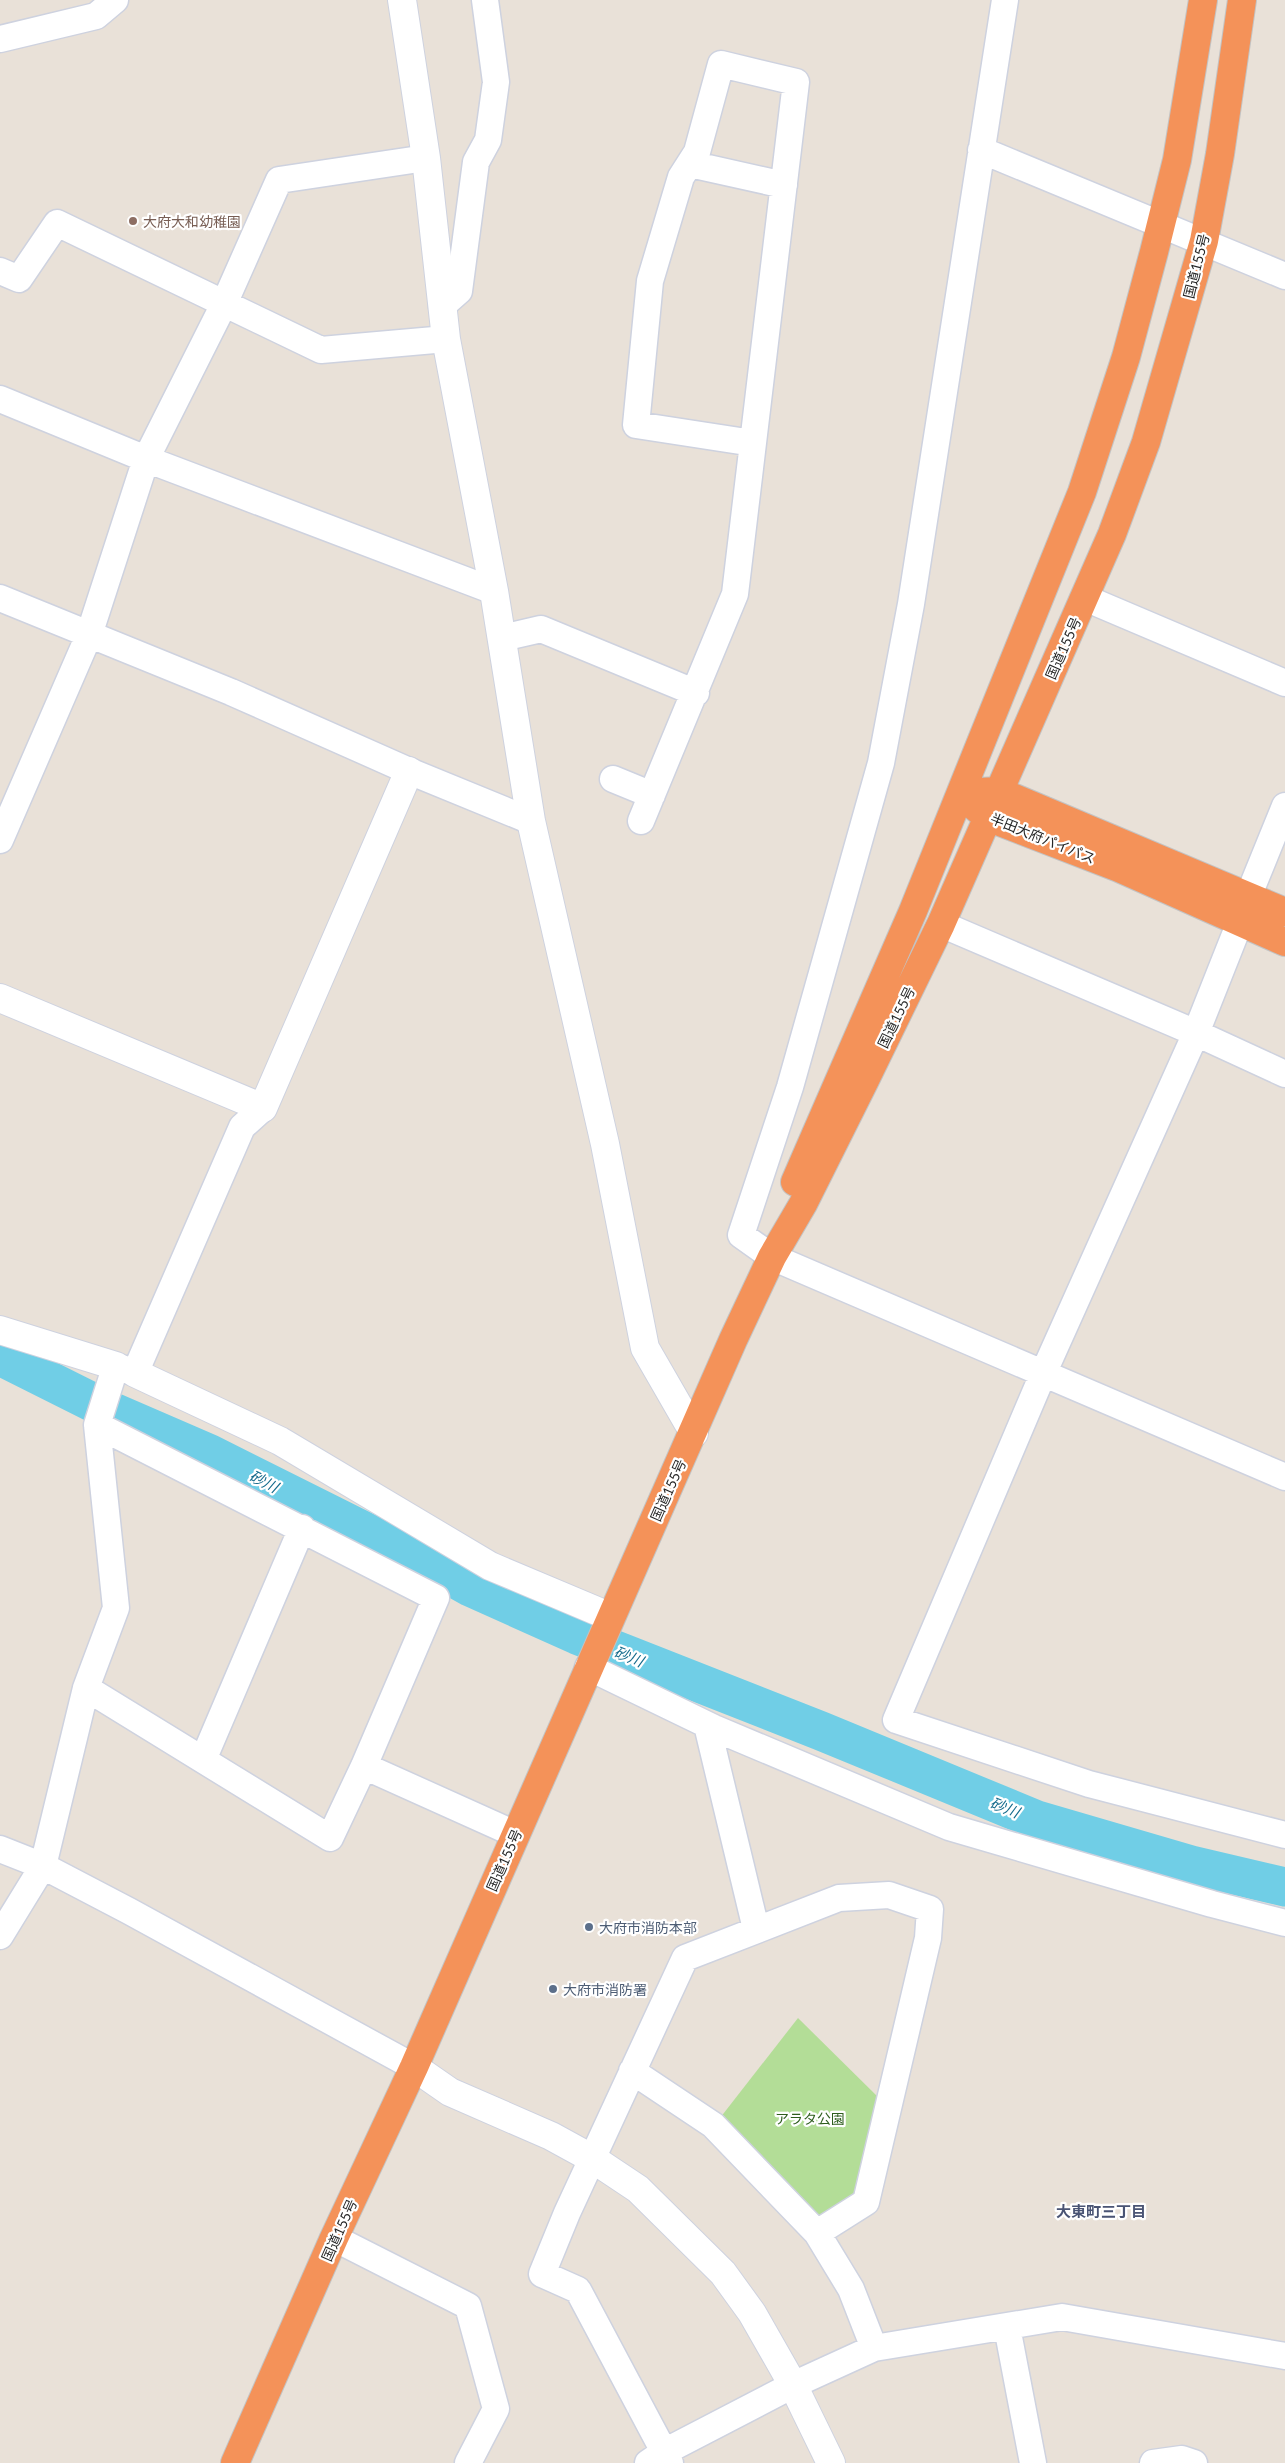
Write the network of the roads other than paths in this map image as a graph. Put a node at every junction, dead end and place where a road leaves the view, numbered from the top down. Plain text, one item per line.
1 (115, 0) edge
2 (402, 0) edge
3 (485, 0) edge
4 (1005, 0) edge
5 (1203, 0) edge
6 (1242, 0) edge
7 (0, 39) edge
8 (981, 150) junction
9 (426, 158) junction
10 (690, 164) junction
11 (784, 185) junction
12 (1161, 224) junction
13 (1204, 241) junction
14 (0, 272) edge
15 (1285, 276) edge
16 (224, 304) junction
17 (442, 306) junction
18 (446, 339) junction
19 (0, 399) edge
20 (753, 443) junction
21 (146, 459) junction
22 (494, 591) junction
23 (0, 598) edge
24 (1085, 598) junction
25 (89, 635) junction
26 (502, 638) junction
27 (1285, 683) edge
28 (696, 693) junction
29 (409, 771) junction
30 (613, 779) dead end
31 (998, 791) junction
32 (961, 794) junction
33 (652, 795) junction
34 (1285, 806) edge
35 (987, 817) junction
36 (531, 821) junction
37 (641, 821) dead end
38 (0, 840) edge
39 (1244, 910) junction
40 (1285, 912) edge
41 (941, 924) junction
42 (1285, 942) edge
43 (0, 998) edge
44 (1196, 1033) junction
45 (1285, 1074) edge
46 (263, 1108) junction
47 (772, 1258) junction
48 (0, 1330) edge
49 (122, 1369) junction
50 (1043, 1374) junction
51 (98, 1424) junction
52 (694, 1433) junction
53 (1285, 1477) edge
54 (302, 1528) junction
55 (611, 1618) junction
56 (589, 1666) junction
57 (86, 1688) junction
58 (707, 1725) junction
59 (203, 1760) junction
60 (364, 1766) junction
61 (515, 1834) junction
62 (1285, 1835) edge
63 (0, 1848) edge
64 (43, 1866) junction
65 (1285, 1923) edge
66 (756, 1929) junction
67 (0, 1936) edge
68 (414, 2067) junction
69 (632, 2072) junction
70 (593, 2159) junction
71 (817, 2233) junction
72 (334, 2238) junction
73 (1007, 2327) junction
74 (874, 2348) junction
75 (1285, 2356) edge
76 (793, 2385) junction
77 (661, 2459) edge
78 (235, 2463) edge
79 (468, 2463) edge
80 (832, 2463) edge
81 (1033, 2463) edge
82 (1153, 2463) edge
83 (1194, 2463) edge

1 - 7 street
2 - 9 street
3 - 17 street
4 - 8 street
5 - 12 highway, 国道155号
6 - 13 highway, 国道155号
8 - 12 street
8 - 47 street
9 - 16 street
9 - 17 street
10 - 11 street
10 - 11 street
10 - 20 street
11 - 20 street
12 - 13 street
12 - 32 highway, 国道155号
13 - 15 street
13 - 24 highway, 国道155号
14 - 16 street
16 - 18 street
16 - 21 street
17 - 18 street
18 - 22 street
19 - 21 street
20 - 28 street
21 - 22 street
21 - 25 street
22 - 26 street
23 - 25 street
24 - 27 street
24 - 31 highway, 国道155号
25 - 29 street
25 - 38 street
26 - 28 street
26 - 36 street
28 - 33 street
29 - 36 street
29 - 46 street
30 - 33 street
31 - 32 highway, 半田大府パイパス
31 - 35 highway, 国道155号
31 - 39 highway, 半田大府パイパス
32 - 35 highway, 半田大府パイパス
32 - 47 highway, 国道155号
33 - 37 street
34 - 39 street
35 - 39 highway, 半田大府パイパス
35 - 41 highway, 国道155号
36 - 52 street
39 - 40 highway, 半田大府パイパス
39 - 42 highway, 半田大府パイパス
39 - 44 street
41 - 44 street
41 - 47 highway, 国道155号
43 - 46 street
44 - 45 street
44 - 50 street
46 - 49 street
47 - 50 street
47 - 52 highway, 国道155号
48 - 49 street
49 - 51 street
49 - 55 street
50 - 53 street
50 - 62 street
51 - 54 street
51 - 57 street
52 - 55 highway, 国道155号
54 - 59 street
54 - 60 street
55 - 56 highway, 国道155号
56 - 58 street
56 - 61 highway, 国道155号
57 - 59 street
57 - 64 street
58 - 65 street
58 - 66 street
59 - 60 street
60 - 61 street
61 - 68 highway, 国道155号
63 - 64 street
64 - 67 street
64 - 68 street
66 - 69 street
66 - 71 street
68 - 70 street
68 - 72 highway, 国道155号
69 - 70 street
69 - 71 street
70 - 76 street
70 - 77 street
71 - 74 street
72 - 78 highway, 国道155号
72 - 79 street
73 - 74 street
73 - 75 street
73 - 81 street
74 - 76 street
76 - 77 street
76 - 80 street
82 - 83 street

